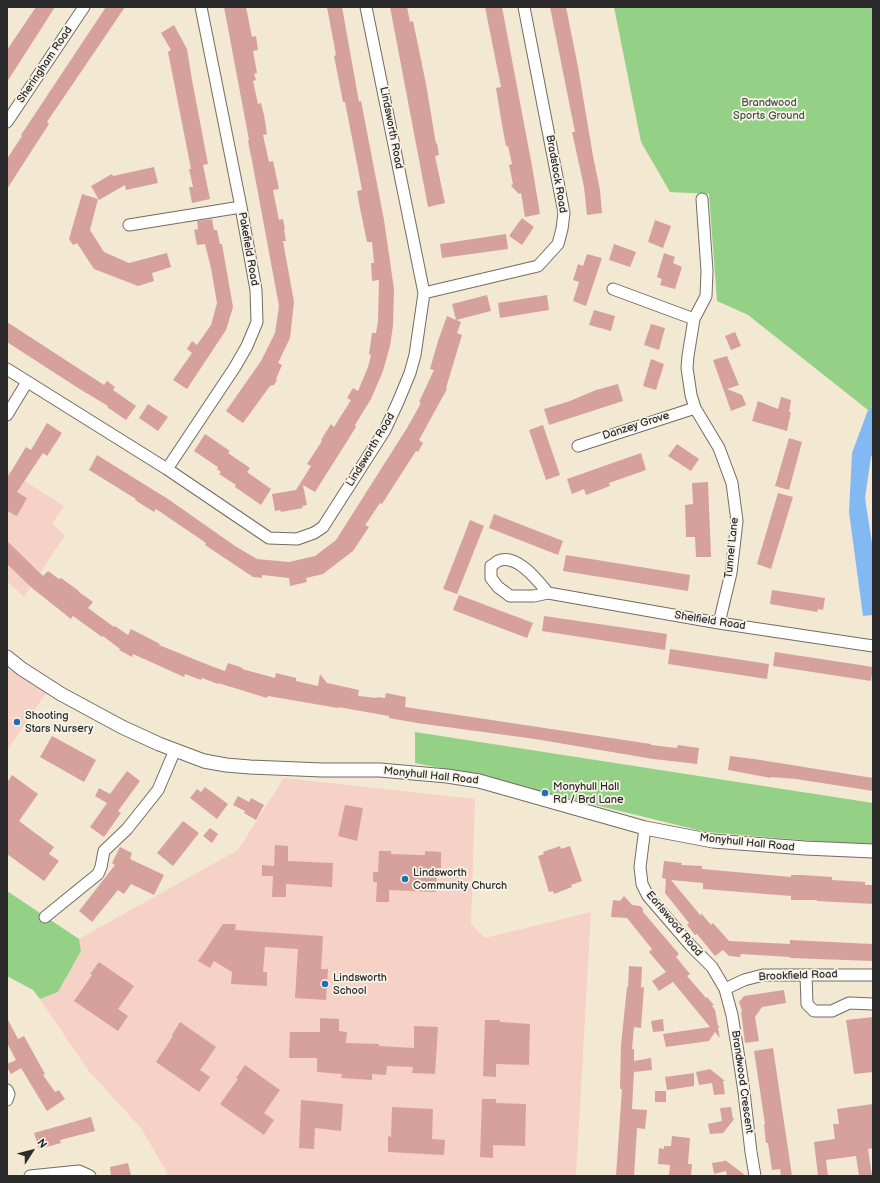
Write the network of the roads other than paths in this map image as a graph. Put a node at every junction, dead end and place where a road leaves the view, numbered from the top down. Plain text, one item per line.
1 (84, 7) edge
2 (201, 7) edge
3 (366, 7) edge
4 (524, 7) edge
5 (7, 122) edge
6 (702, 199) dead end
7 (241, 207) junction
8 (129, 225) dead end
9 (613, 289) dead end
10 (424, 293) junction
11 (694, 319) junction
12 (7, 369) edge
13 (27, 382) junction
14 (695, 408) junction
15 (7, 415) edge
16 (578, 446) dead end
17 (167, 469) junction
18 (548, 593) junction
19 (719, 622) junction
20 (873, 646) edge
21 (7, 657) edge
22 (175, 750) junction
23 (645, 828) junction
24 (873, 851) edge
25 (45, 917) dead end
26 (806, 975) junction
27 (873, 975) edge
28 (726, 989) junction
29 (873, 1004) edge
30 (7, 1090) edge
31 (7, 1100) edge
32 (88, 1175) edge
33 (30, 1176) edge
34 (755, 1176) edge

1 - 5 street, Sheringham Road
2 - 7 street, Pakefield Road
3 - 10 street, Lindsworth Road
4 - 10 street, Bradstock Road
6 - 11 street, Tunnel Lane
7 - 8 street
7 - 17 street, Pakefield Road
9 - 11 street
10 - 17 street, Lindsworth Road
11 - 14 street, Tunnel Lane
12 - 13 street, Lindsworth Road
13 - 15 street
13 - 17 street, Lindsworth Road
14 - 16 street, Danzey Grove
14 - 19 street, Tunnel Lane
18 - 18 street, Shelfield Road
18 - 19 street, Shelfield Road
19 - 20 street, Shelfield Road
21 - 22 street, Monyhull Hall Road
22 - 23 street, Monyhull Hall Road
22 - 25 street
23 - 24 street, Monyhull Hall Road
23 - 28 street, Earlswood Road
26 - 27 street, Brookfield Road
26 - 28 street, Brookfield Road
26 - 29 street
28 - 34 street, Brandwood Crescent
30 - 31 street
32 - 33 street

